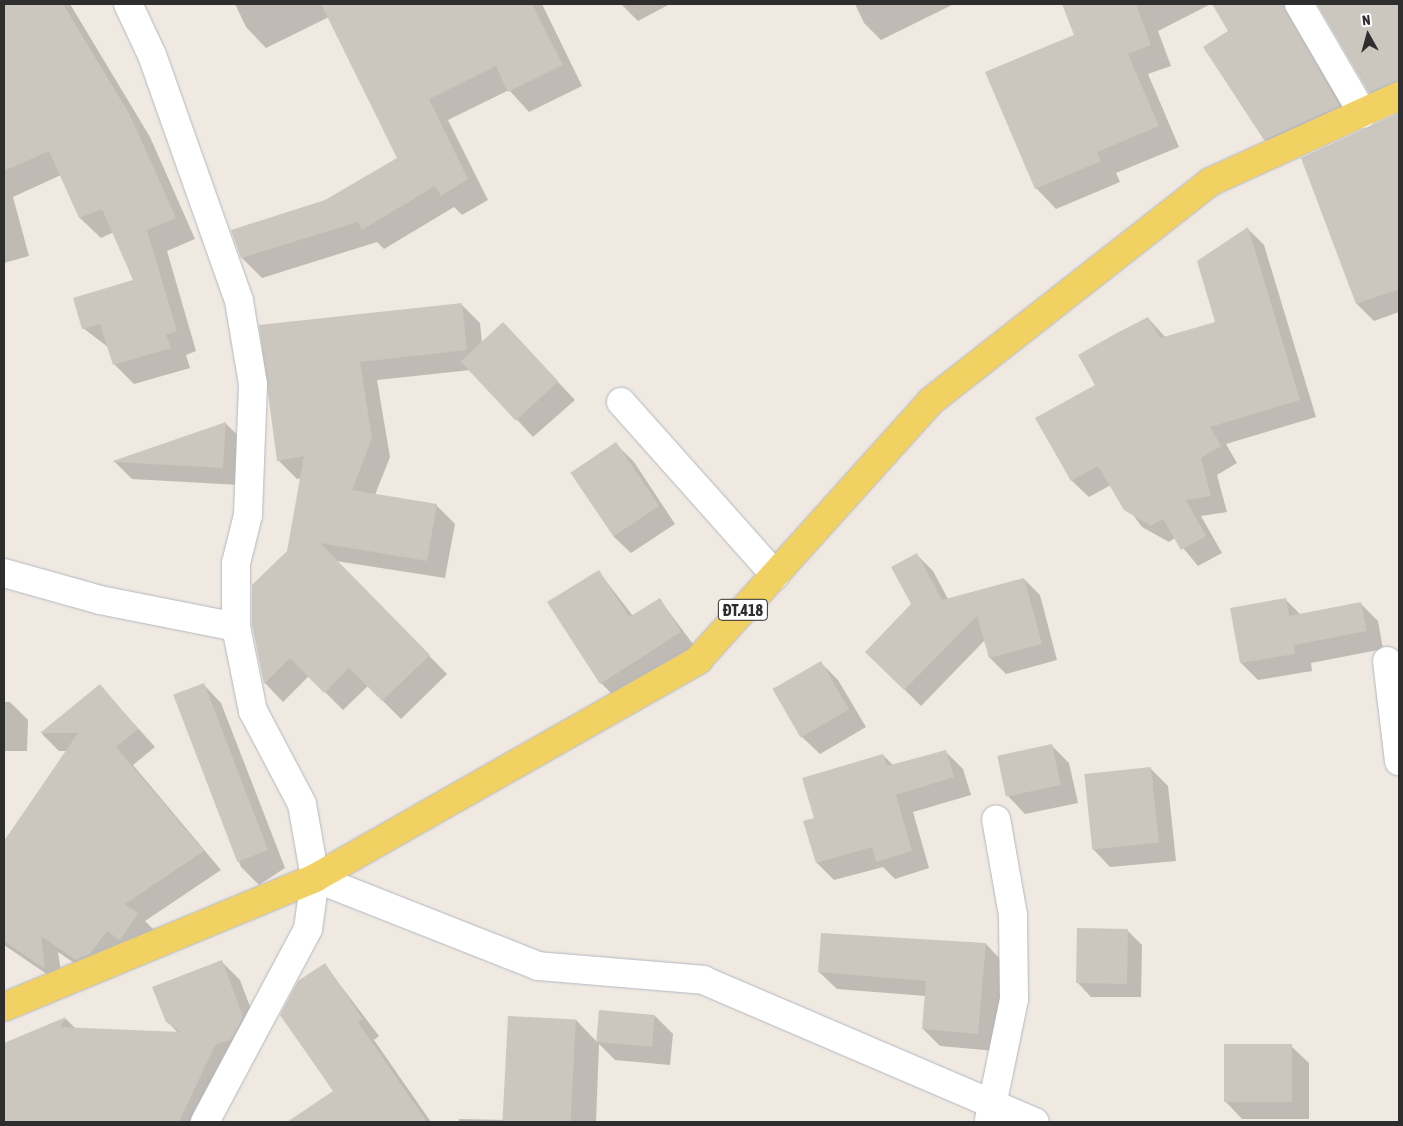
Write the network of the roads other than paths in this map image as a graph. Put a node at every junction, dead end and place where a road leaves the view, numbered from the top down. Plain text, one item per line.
1 (128, 4) edge
2 (1300, 4) edge
3 (1399, 96) edge
4 (1363, 114) junction
5 (621, 402) dead end
6 (4, 573) edge
7 (775, 574) junction
8 (236, 627) junction
9 (1387, 661) dead end
10 (1399, 761) edge
11 (996, 819) dead end
12 (315, 878) junction
13 (4, 1007) edge
14 (992, 1114) edge
15 (205, 1122) edge
16 (1035, 1122) edge

1 - 8 street
2 - 4 street
3 - 4 main road, ĐT.418
4 - 7 main road, ĐT.418
5 - 7 street
6 - 8 street
7 - 12 main road, ĐT.418
8 - 12 street
9 - 10 street
11 - 14 street
12 - 13 main road, ĐT.418
12 - 14 street
12 - 15 street
14 - 16 street

